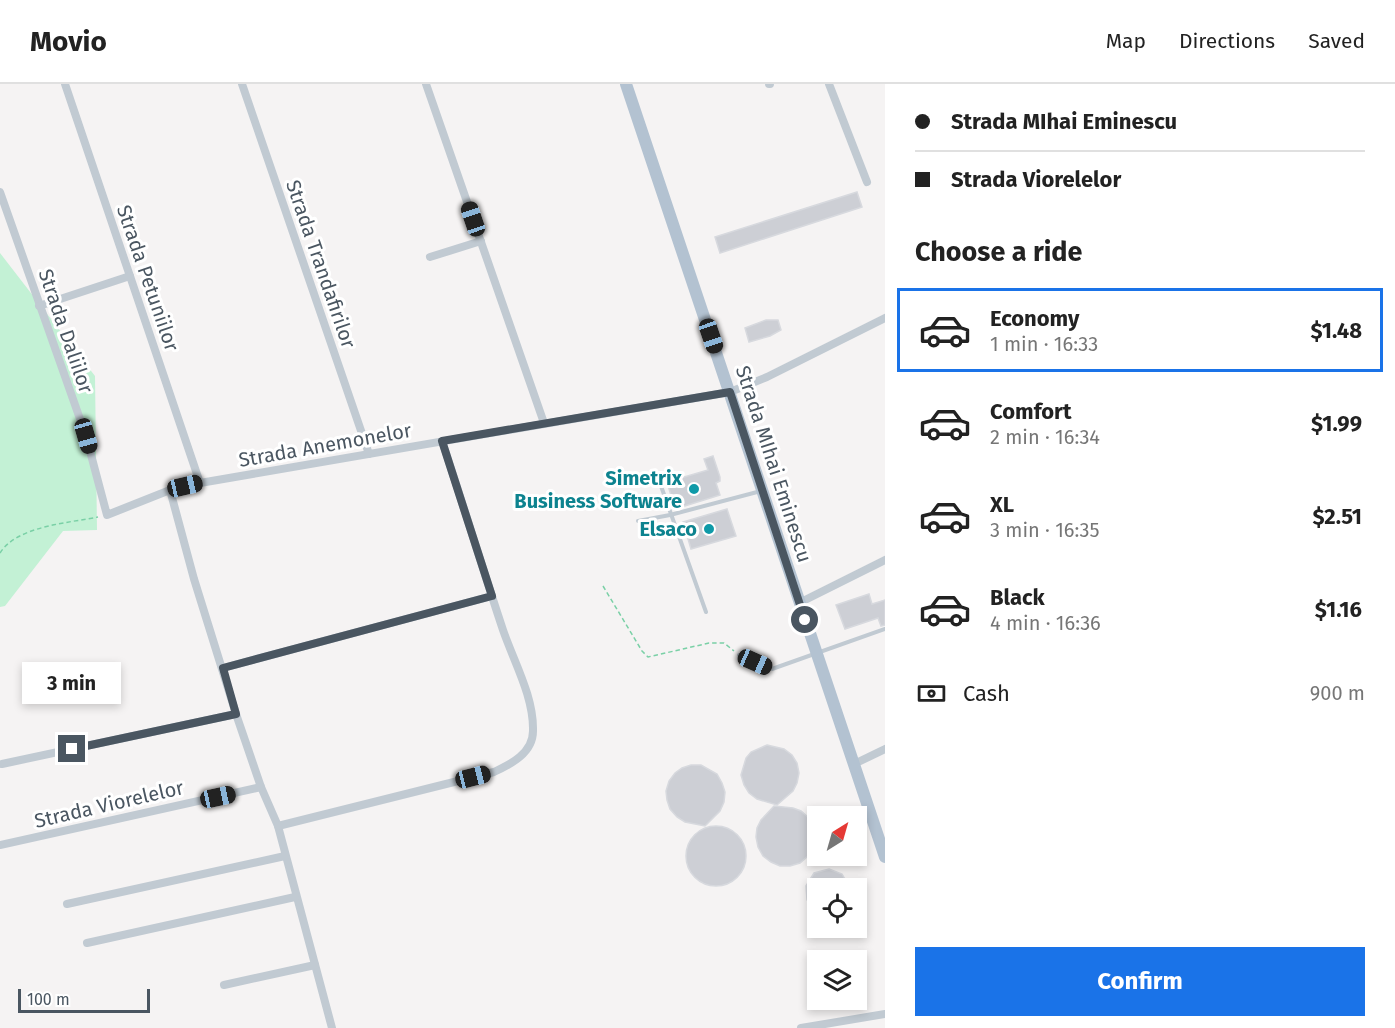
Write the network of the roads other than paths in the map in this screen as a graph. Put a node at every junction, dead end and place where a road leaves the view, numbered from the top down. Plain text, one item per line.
1 (65, 84) edge
2 (242, 84) edge
3 (426, 84) edge
4 (626, 84) edge
5 (829, 84) edge
6 (867, 182) dead end
7 (0, 192) edge
8 (481, 242) junction
9 (430, 258) dead end
10 (130, 276) junction
11 (39, 306) junction
12 (885, 318) edge
13 (730, 392) junction
14 (544, 423) junction
15 (442, 441) junction
16 (369, 454) junction
17 (200, 483) junction
18 (661, 486) dead end
19 (170, 490) junction
20 (761, 490) junction
21 (108, 515) joint
22 (670, 515) junction
23 (638, 521) dead end
24 (885, 560) edge
25 (492, 596) junction
26 (799, 603) junction
27 (706, 612) dead end
28 (885, 628) edge
29 (815, 653) junction
30 (739, 655) road end
31 (223, 668) junction
32 (236, 714) junction
33 (885, 748) edge
34 (2, 764) dead end
35 (854, 764) junction
36 (261, 787) junction
37 (278, 826) junction
38 (0, 845) edge
39 (285, 856) junction
40 (885, 857) edge
41 (295, 897) junction
42 (67, 904) dead end
43 (87, 943) dead end
44 (315, 965) junction
45 (224, 986) dead end
46 (885, 1014) edge
47 (823, 1026) edge
48 (330, 1028) edge
49 (801, 1028) edge

1 - 10 street, Strada Petuniilor
2 - 16 street, Strada Trandafirilor
3 - 8 street
4 - 13 main road, Strada MIhai Eminescu
5 - 6 street
7 - 11 street, Strada Daliilor
8 - 9 street
8 - 14 street
10 - 11 street
10 - 17 street, Strada Petuniilor
11 - 21 street, Strada Daliilor
12 - 13 street, Strada Anemonelor
13 - 14 street, Strada Anemonelor
13 - 20 main road, Strada MIhai Eminescu
14 - 15 street, Strada Anemonelor
15 - 16 street, Strada Anemonelor
15 - 25 street
16 - 17 street, Strada Anemonelor
17 - 19 street, Strada Anemonelor
18 - 22 lane
19 - 21 street, Strada Anemonelor
19 - 31 street
20 - 22 lane
20 - 26 main road, Strada MIhai Eminescu
22 - 23 lane
22 - 27 lane
24 - 26 street
25 - 31 street
25 - 37 street
26 - 29 main road, Strada MIhai Eminescu
28 - 29 lane
29 - 30 lane
29 - 35 main road, Strada MIhai Eminescu
31 - 32 street
32 - 34 street
32 - 36 street
33 - 35 street
35 - 40 main road, Strada MIhai Eminescu
36 - 37 street
36 - 38 street, Strada Viorelelor
37 - 39 street
39 - 41 street
39 - 42 street
41 - 43 street
41 - 44 street
44 - 45 street
44 - 48 street
46 - 47 street
47 - 49 street

